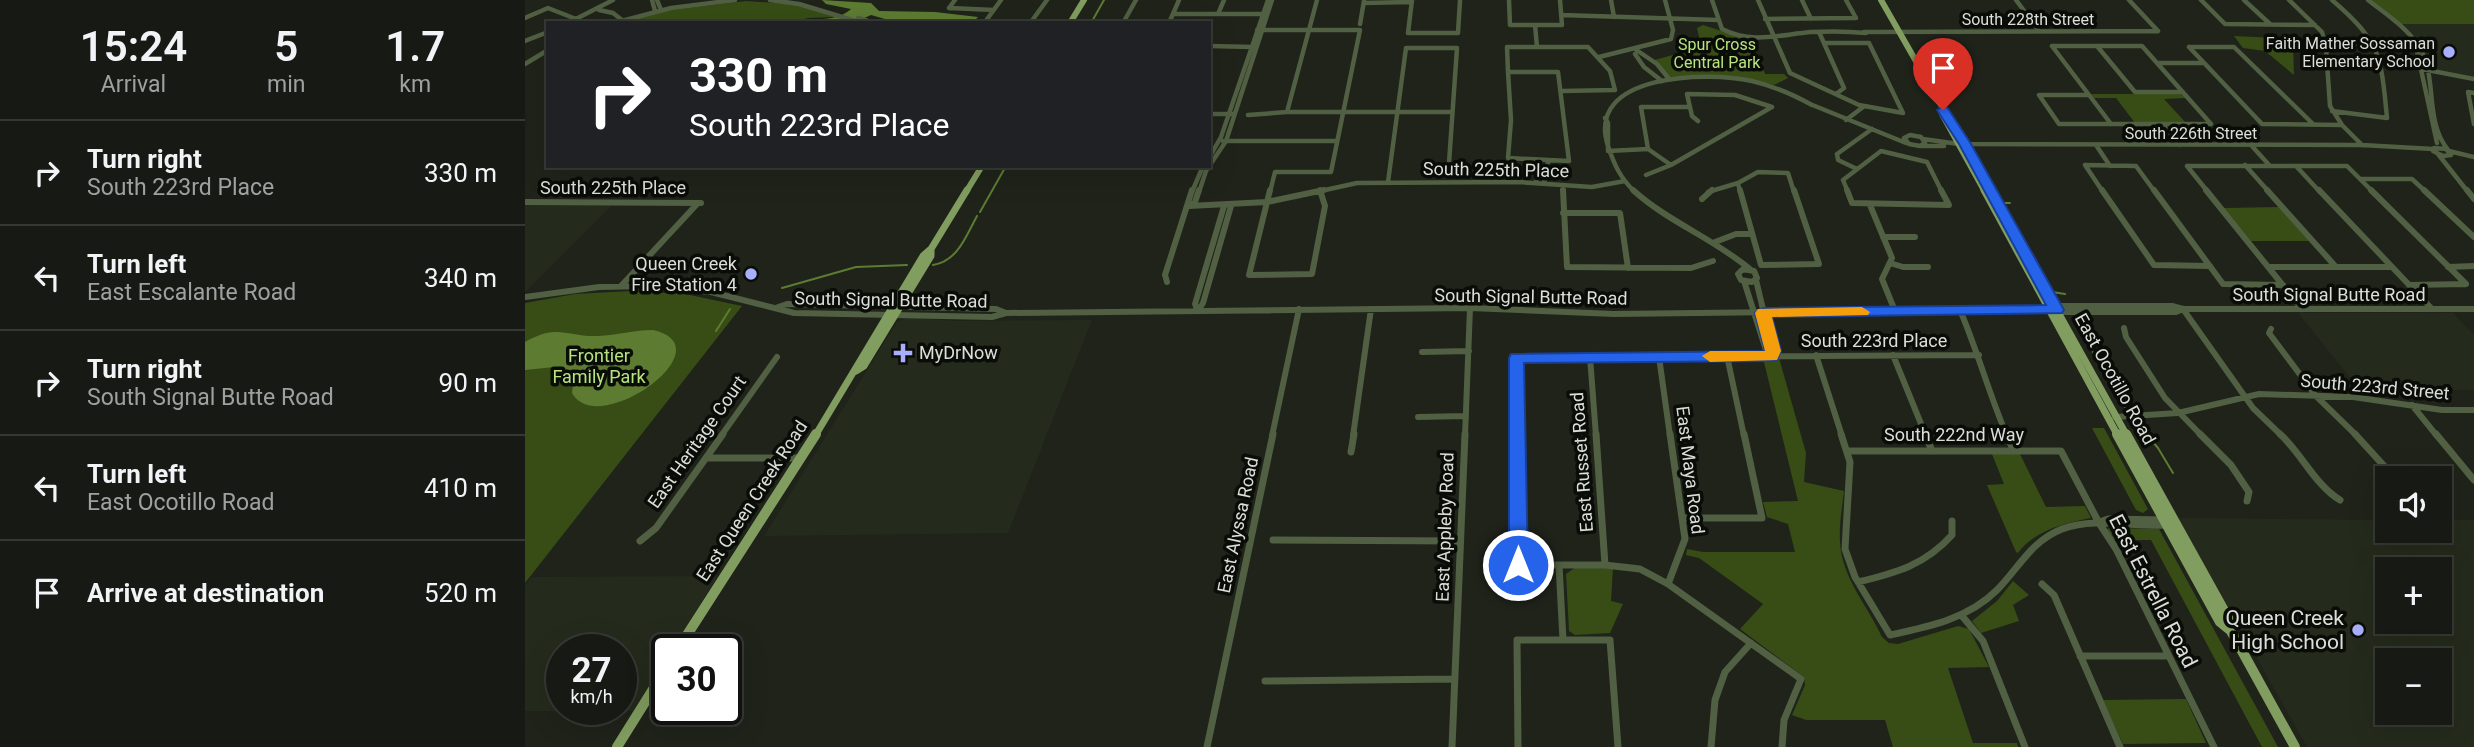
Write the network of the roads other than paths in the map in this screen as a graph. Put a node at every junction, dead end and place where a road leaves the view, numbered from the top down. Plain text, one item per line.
1 (613, 0) edge
2 (652, 0) edge
3 (657, 0) edge
4 (708, 0) edge
5 (735, 0) edge
6 (770, 0) edge
7 (955, 0) edge
8 (1001, 0) edge
9 (1047, 0) edge
10 (1084, 0) edge
11 (1136, 0) edge
12 (1179, 0) edge
13 (1224, 0) edge
14 (1270, 0) edge
15 (1317, 0) edge
16 (1460, 0) edge
17 (1509, 0) edge
18 (1560, 0) edge
19 (1611, 0) edge
20 (1665, 0) edge
21 (1712, 0) edge
22 (1758, 0) edge
23 (1802, 0) edge
24 (1846, 0) edge
25 (1881, 0) edge
26 (2016, 0) edge
27 (2129, 0) edge
28 (2201, 0) edge
29 (2244, 0) edge
30 (2289, 0) edge
31 (2332, 0) edge
32 (2366, 0) edge
33 (794, 1) edge
34 (1364, 1) edge
35 (1412, 1) edge
36 (598, 9) junction
37 (658, 10) junction
38 (994, 10) junction
39 (2381, 13) junction
40 (1173, 14) junction
41 (1218, 14) junction
42 (1265, 14) junction
43 (1561, 15) junction
44 (1614, 17) junction
45 (525, 18) edge
46 (576, 19) junction
47 (1765, 19) junction
48 (1811, 19) junction
49 (1835, 19) junction
50 (621, 20) junction
51 (1671, 20) junction
52 (1719, 20) junction
53 (572, 21) edge
54 (616, 21) edge
55 (861, 21) edge
56 (986, 21) edge
57 (1032, 21) edge
58 (1071, 21) edge
59 (1124, 21) edge
60 (1170, 21) edge
61 (2270, 24) junction
62 (1535, 25) junction
63 (2316, 25) junction
64 (1360, 27) junction
65 (2401, 27) junction
66 (1260, 30) junction
67 (1309, 30) junction
68 (1819, 32) junction
69 (1842, 32) junction
70 (1899, 32) junction
71 (2039, 32) junction
72 (546, 33) edge
73 (1775, 37) junction
74 (2325, 39) junction
75 (525, 41) edge
76 (1824, 43) junction
77 (1211, 46) edge
78 (2097, 46) junction
79 (1254, 47) junction
80 (1537, 47) junction
81 (2378, 47) junction
82 (546, 50) edge
83 (1633, 50) junction
84 (1599, 57) junction
85 (2381, 61) junction
86 (525, 62) edge
87 (1652, 62) junction
88 (2157, 63) junction
89 (2204, 63) junction
90 (1644, 65) junction
91 (1657, 67) junction
92 (1649, 69) junction
93 (2424, 69) junction
94 (1507, 72) junction
95 (1730, 77) junction
96 (2474, 79) edge
97 (1666, 80) junction
98 (1562, 91) junction
99 (2183, 92) junction
100 (2471, 92) edge
101 (1727, 94) junction
102 (1836, 94) junction
103 (2089, 95) junction
104 (1690, 107) junction
105 (1863, 107) junction
106 (1343, 111) junction
107 (1397, 111) junction
108 (2332, 111) junction
109 (1287, 112) junction
110 (1452, 112) junction
111 (1211, 114) edge
112 (1232, 114) junction
113 (1248, 115) dead end
114 (1846, 120) junction
115 (1698, 121) dead end
116 (2111, 124) junction
117 (2162, 124) junction
118 (2312, 124) junction
119 (2474, 124) edge
120 (2342, 125) junction
121 (1872, 129) junction
122 (1886, 134) junction
123 (1907, 136) junction
124 (1223, 141) junction
125 (1337, 141) junction
126 (1923, 142) junction
127 (1906, 143) junction
128 (1962, 144) junction
129 (2096, 145) junction
130 (2180, 145) junction
131 (2251, 145) junction
132 (2362, 145) junction
133 (1649, 149) junction
134 (1608, 151) junction
135 (2436, 151) junction
136 (2449, 153) junction
137 (1211, 156) edge
138 (2474, 157) edge
139 (1541, 160) junction
140 (1548, 161) junction
141 (1211, 162) edge
142 (1671, 165) junction
143 (2110, 166) junction
144 (2245, 166) junction
145 (2270, 166) junction
146 (2295, 166) junction
147 (981, 168) edge
148 (1202, 168) edge
149 (1208, 168) edge
150 (1859, 168) junction
151 (1445, 171) dead end
152 (1538, 172) junction
153 (1546, 172) junction
154 (1646, 175) dead end
155 (2361, 179) junction
156 (1625, 181) junction
157 (1388, 183) junction
158 (1536, 183) junction
159 (1544, 183) junction
160 (1738, 183) junction
161 (1563, 185) junction
162 (1321, 192) junction
163 (2474, 196) edge
164 (1702, 199) dead end
165 (525, 202) edge
166 (1267, 204) junction
167 (1870, 205) junction
168 (1188, 208) junction
169 (1227, 208) junction
170 (1563, 214) junction
171 (1752, 234) junction
172 (1883, 237) junction
173 (1915, 237) dead end
174 (2474, 237) edge
175 (1715, 242) junction
176 (1734, 258) junction
177 (1713, 261) dead end
178 (1890, 263) junction
179 (2210, 265) junction
180 (2474, 266) edge
181 (1928, 267) dead end
182 (2269, 267) junction
183 (2336, 267) junction
184 (2392, 267) junction
185 (2448, 267) junction
186 (1628, 268) junction
187 (1751, 270) junction
188 (1739, 271) junction
189 (1756, 280) junction
190 (1744, 281) junction
191 (1167, 282) dead end
192 (2283, 285) junction
193 (2409, 285) junction
194 (621, 286) junction
195 (525, 297) edge
196 (778, 307) junction
197 (896, 307) junction
198 (1471, 308) junction
199 (1371, 309) junction
200 (2183, 309) junction
201 (2302, 309) junction
202 (2474, 309) edge
203 (1299, 310) junction
204 (1961, 310) junction
205 (2052, 310) junction
206 (2432, 310) junction
207 (1198, 311) junction
208 (1895, 312) junction
209 (1006, 313) junction
210 (1759, 313) junction
211 (891, 316) junction
212 (2124, 328) dead end
213 (2271, 329) dead end
214 (1469, 351) junction
215 (1422, 352) dead end
216 (1816, 355) junction
217 (1893, 355) junction
218 (1979, 355) junction
219 (1727, 356) junction
220 (1771, 356) junction
221 (777, 357) dead end
222 (1590, 357) junction
223 (1659, 357) junction
224 (2244, 396) junction
225 (2316, 396) junction
226 (2412, 405) junction
227 (2474, 410) edge
228 (2178, 413) junction
229 (1418, 416) dead end
230 (1466, 416) junction
231 (2112, 417) junction
232 (2014, 450) junction
233 (2061, 450) joint
234 (1847, 451) junction
235 (1932, 451) junction
236 (1351, 452) dead end
237 (706, 458) junction
238 (800, 458) junction
239 (2386, 466) edge
240 (2474, 480) edge
241 (2340, 500) dead end
242 (2247, 501) dead end
243 (1682, 518) junction
244 (1952, 521) dead end
245 (2168, 522) junction
246 (2099, 523) junction
247 (1273, 540) dead end
248 (640, 541) dead end
249 (1460, 541) junction
250 (1559, 565) junction
251 (1605, 565) junction
252 (1858, 582) junction
253 (1668, 584) junction
254 (2042, 584) dead end
255 (1962, 616) junction
256 (688, 634) edge
257 (1563, 640) junction
258 (1751, 643) junction
259 (2080, 656) junction
260 (2167, 656) junction
261 (1455, 679) junction
262 (1265, 681) dead end
263 (651, 693) edge
264 (617, 747) edge
265 (1207, 747) edge
266 (1453, 747) edge
267 (1518, 747) edge
268 (1618, 747) edge
269 (1711, 747) edge
270 (1782, 747) edge
271 (2025, 747) edge
272 (2120, 747) edge
273 (2214, 747) edge
274 (2295, 747) edge

1 - 36 street
2 - 37 street
3 - 37 street
4 - 37 street
5 - 37 street
6 - 33 street
7 - 38 street
8 - 38 street
9 - 57 street
10 - 58 main road
11 - 59 street
12 - 40 street
13 - 41 street
14 - 42 street
15 - 67 street
16 - 35 street
17 - 62 street
18 - 43 street
19 - 44 street
20 - 51 street
21 - 52 street
22 - 47 street
23 - 48 street
24 - 49 street
25 - 70 main road, East Ocotillo Road
26 - 71 street
27 - 71 street, South 228th Street
28 - 61 street
29 - 61 street
30 - 63 street
31 - 81 street
32 - 39 street
32 - 65 street
33 - 55 street
34 - 35 street
34 - 64 street
36 - 46 street
36 - 50 street
37 - 50 street
38 - 56 street
39 - 65 street
39 - 93 street
40 - 41 street
40 - 60 street
41 - 42 street
42 - 66 street
43 - 44 street
43 - 62 street
44 - 51 street
45 - 46 street
46 - 53 street
47 - 48 street
47 - 73 street
48 - 49 street
49 - 69 street
50 - 54 street
51 - 52 street
51 - 83 street
52 - 73 street, South 228th Street
61 - 63 street
62 - 80 street
63 - 74 street
64 - 67 street
64 - 106 street
65 - 93 street
66 - 67 street
66 - 79 street
67 - 109 street
68 - 69 street, South 228th Street
68 - 73 street, South 228th Street
68 - 76 street
69 - 70 street, South 228th Street
70 - 71 street, South 228th Street
70 - 128 main road, East Ocotillo Road
72 - 75 street
73 - 102 street
74 - 81 street
74 - 108 street
76 - 102 street
76 - 105 street
77 - 79 street
78 - 88 street
78 - 99 street
78 - 103 street
79 - 112 street
80 - 84 street
80 - 94 street
81 - 85 street
82 - 86 street
83 - 84 street
83 - 87 street
83 - 90 street
84 - 98 street
85 - 93 street
85 - 108 street
87 - 90 street
87 - 91 street
88 - 89 street
88 - 99 street
89 - 118 street
89 - 118 street
90 - 92 street
91 - 92 street
91 - 97 street
92 - 97 street
93 - 96 street
93 - 135 street
93 - 136 street
94 - 98 street
94 - 139 street
95 - 97 street
95 - 101 street
95 - 114 street
97 - 134 street
98 - 140 street
99 - 117 street
100 - 119 street
101 - 104 street
101 - 142 street
102 - 105 street
103 - 116 street
103 - 116 street
104 - 115 street
104 - 133 street
105 - 114 street
106 - 107 street
106 - 109 street
106 - 125 street
107 - 110 street
107 - 110 street
107 - 157 street
108 - 120 street
109 - 113 street
110 - 151 street
111 - 112 street
112 - 124 street
114 - 121 street
116 - 117 street
117 - 130 street
118 - 120 street
120 - 132 street
121 - 122 street
121 - 150 street
122 - 123 street
122 - 127 street
123 - 126 street
123 - 127 street
124 - 125 street
124 - 137 street
124 - 141 street
125 - 166 street
126 - 127 street
126 - 128 street, South 226th Street
128 - 129 street, South 226th Street
128 - 205 main road, East Ocotillo Road
129 - 130 street, South 226th Street
129 - 143 street
130 - 131 street, South 226th Street
131 - 132 street, South 226th Street
131 - 145 street
132 - 135 street, South 226th Street
133 - 134 street
133 - 142 street
134 - 156 street
135 - 136 street, South 226th Street
135 - 163 street
136 - 138 street
136 - 163 street
139 - 140 street
139 - 152 street
140 - 153 street
142 - 154 street
143 - 179 street
143 - 179 street
144 - 145 street
144 - 182 street
144 - 183 street
145 - 146 street
146 - 155 street
146 - 184 street
147 - 197 main road, East Queen Creek Road
148 - 168 street
149 - 168 street
150 - 167 street
150 - 167 street
152 - 153 street
152 - 158 street
153 - 159 street
155 - 174 street
155 - 185 street
156 - 161 street, South 225th Place
156 - 175 street
157 - 158 street, South 225th Place
157 - 162 street, South 225th Place
158 - 159 street, South 225th Place
159 - 161 street, South 225th Place
160 - 164 street
160 - 171 street
160 - 171 street
161 - 170 street
162 - 166 street, South 225th Place
162 - 166 street
165 - 194 street, South 225th Place
166 - 169 street, South 225th Place
167 - 172 street
168 - 169 street, South 225th Place
168 - 191 street
169 - 207 street
170 - 186 street
170 - 186 street
171 - 175 street
172 - 173 street
172 - 178 street
175 - 176 street
176 - 187 street
176 - 188 street
177 - 186 street
178 - 181 street
178 - 208 street
179 - 192 street
180 - 185 street
182 - 183 street
182 - 192 street
183 - 184 street
184 - 193 street
185 - 193 street
187 - 188 street
187 - 189 street
188 - 190 street
189 - 190 street
189 - 210 street
190 - 210 street
192 - 201 street
193 - 206 street
194 - 195 street, South Signal Butte Road
194 - 196 street, South Signal Butte Road
196 - 197 street, South Signal Butte Road
196 - 211 street, South Signal Butte Road
197 - 209 street, South Signal Butte Road
197 - 211 main road, East Queen Creek Road
198 - 199 street, South Signal Butte Road
198 - 210 street, South Signal Butte Road
198 - 214 street, East Appleby Road
199 - 203 street, South Signal Butte Road
199 - 236 street
200 - 201 street, South Signal Butte Road
200 - 205 street, South Signal Butte Road
200 - 224 street
201 - 206 street, South Signal Butte Road
202 - 206 street, South Signal Butte Road
203 - 207 street, South Signal Butte Road
203 - 265 street, East Alyssa Road
204 - 205 street, South Signal Butte Road
204 - 208 street, South Signal Butte Road
204 - 218 street
205 - 231 main road, East Ocotillo Road
207 - 209 street, South Signal Butte Road
208 - 210 street, South Signal Butte Road
209 - 211 street, South Signal Butte Road
210 - 220 street
211 - 238 main road, East Queen Creek Road
212 - 228 street
213 - 225 street
214 - 215 street
214 - 230 street, East Appleby Road
216 - 217 street, South 223rd Place
216 - 220 street, South 223rd Place
216 - 234 street
217 - 218 street, South 223rd Place
217 - 235 street
218 - 232 street
219 - 220 street, South 223rd Place
219 - 223 street, South 223rd Place
219 - 243 street
221 - 237 street, East Heritage Court
222 - 223 street, South 223rd Place
222 - 250 street, South 223rd Place
222 - 251 street, East Russet Road
223 - 243 street, East Maya Road
224 - 225 street, South 223rd Street
224 - 228 street, South 223rd Street
224 - 241 street
225 - 226 street, South 223rd Street
225 - 239 street
226 - 227 street, South 223rd Street
226 - 240 street
228 - 231 street, South 223rd Street
228 - 242 street
229 - 230 street
230 - 249 street, East Appleby Road
231 - 245 main road, East Ocotillo Road
232 - 233 street, South 222nd Way
232 - 235 street, South 222nd Way
233 - 246 street, East Estrella Road
234 - 235 street, South 222nd Way
234 - 252 street
237 - 238 street
237 - 248 street, East Heritage Court
238 - 256 main road, East Queen Creek Road
243 - 253 street, East Maya Road
244 - 252 street
245 - 246 street
245 - 274 main road, East Ocotillo Road
246 - 255 street
246 - 260 street, East Estrella Road
247 - 249 street
249 - 261 street, East Appleby Road
250 - 251 street
250 - 257 street
251 - 253 street
252 - 255 street
253 - 258 street
254 - 259 street
255 - 271 street
257 - 267 street
257 - 268 street
258 - 269 street
258 - 270 street
259 - 260 street
259 - 272 street
260 - 273 street, East Estrella Road
261 - 262 street
261 - 266 street, East Appleby Road
263 - 264 main road

